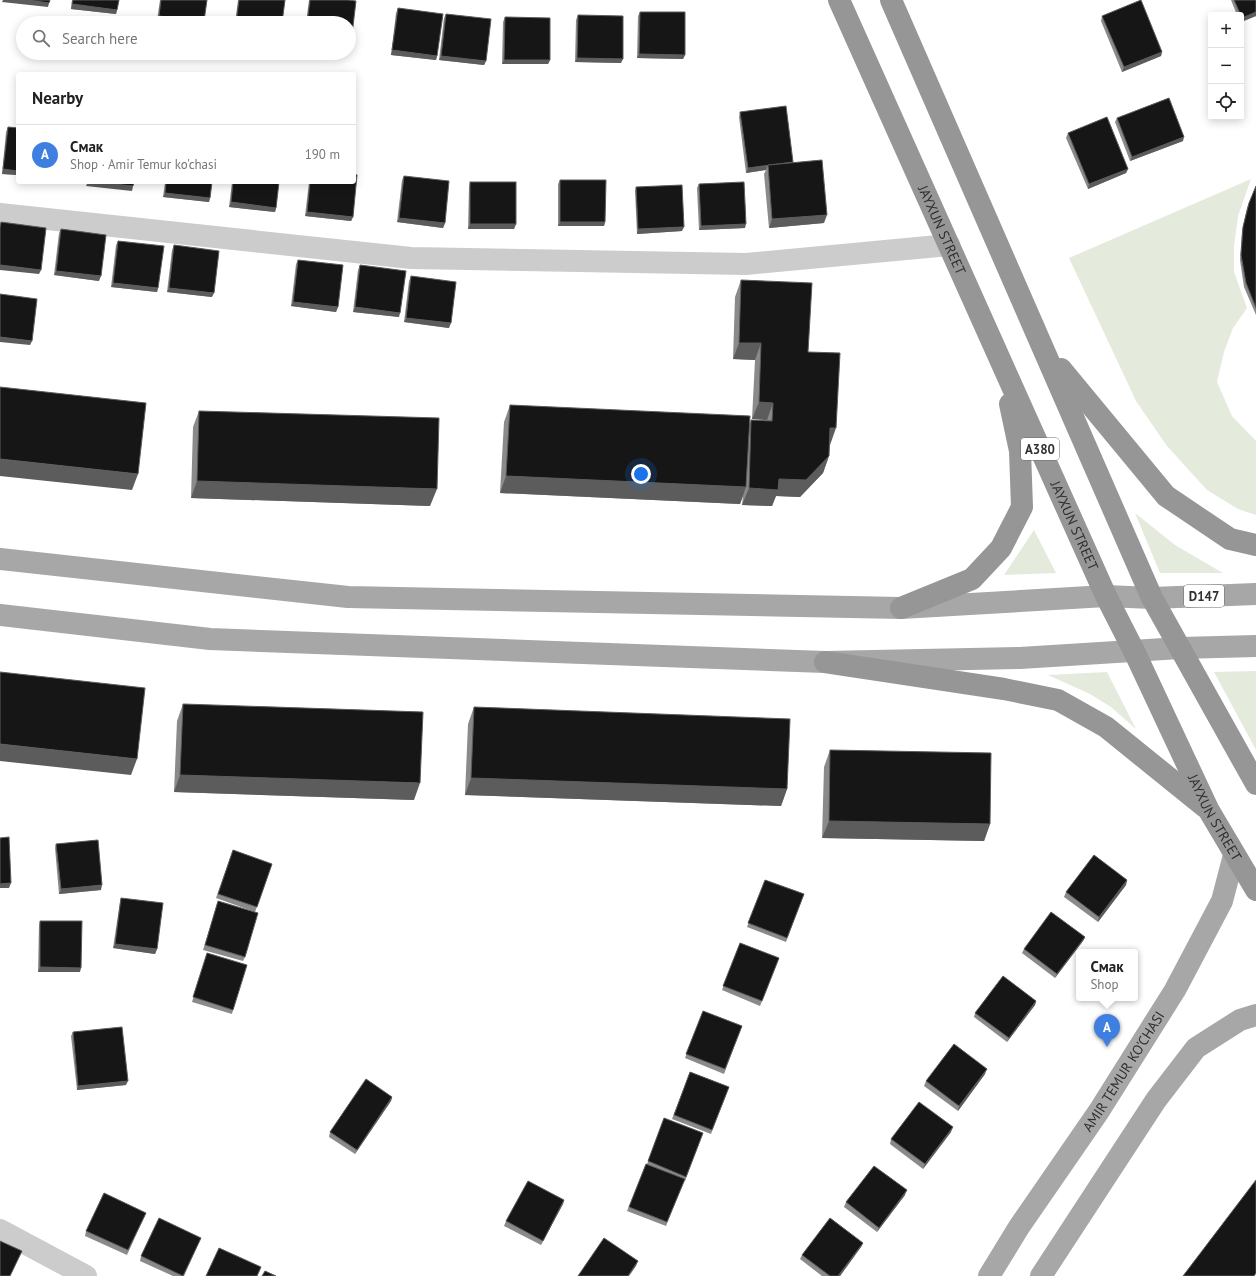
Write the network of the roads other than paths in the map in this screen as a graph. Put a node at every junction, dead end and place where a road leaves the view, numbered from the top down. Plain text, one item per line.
1 (839, 0) edge
2 (891, 0) edge
3 (0, 214) edge
4 (949, 245) junction
5 (1043, 346) junction
6 (1001, 361) junction
7 (1256, 545) edge
8 (0, 559) edge
9 (1256, 594) edge
10 (1106, 596) junction
11 (1152, 598) junction
12 (901, 608) junction
13 (0, 615) edge
14 (1256, 646) edge
15 (1180, 648) junction
16 (1134, 651) junction
17 (825, 662) junction
18 (1256, 784) edge
19 (1208, 809) junction
20 (1234, 855) junction
21 (1256, 890) edge
22 (1256, 1015) edge
23 (0, 1230) edge
24 (86, 1276) edge
25 (989, 1276) edge
26 (1041, 1276) edge

1 - 4 highway, JAYXUN STREET / A380
2 - 5 highway
3 - 4 street
4 - 6 highway, JAYXUN STREET / A380
5 - 7 highway
5 - 11 highway
6 - 10 highway, JAYXUN STREET / A380
6 - 12 highway
8 - 12 main road
9 - 11 main road, D147
10 - 11 main road
10 - 12 main road
10 - 16 highway, JAYXUN STREET / A380
11 - 15 highway
13 - 17 main road
14 - 15 main road
15 - 16 main road
15 - 18 highway
16 - 17 main road
16 - 19 highway, JAYXUN STREET / A380
17 - 19 highway
19 - 20 highway, JAYXUN STREET / A380
20 - 21 highway, JAYXUN STREET / A380
20 - 25 main road, AMIR TEMUR KO'CHASI
22 - 26 main road
23 - 24 street

